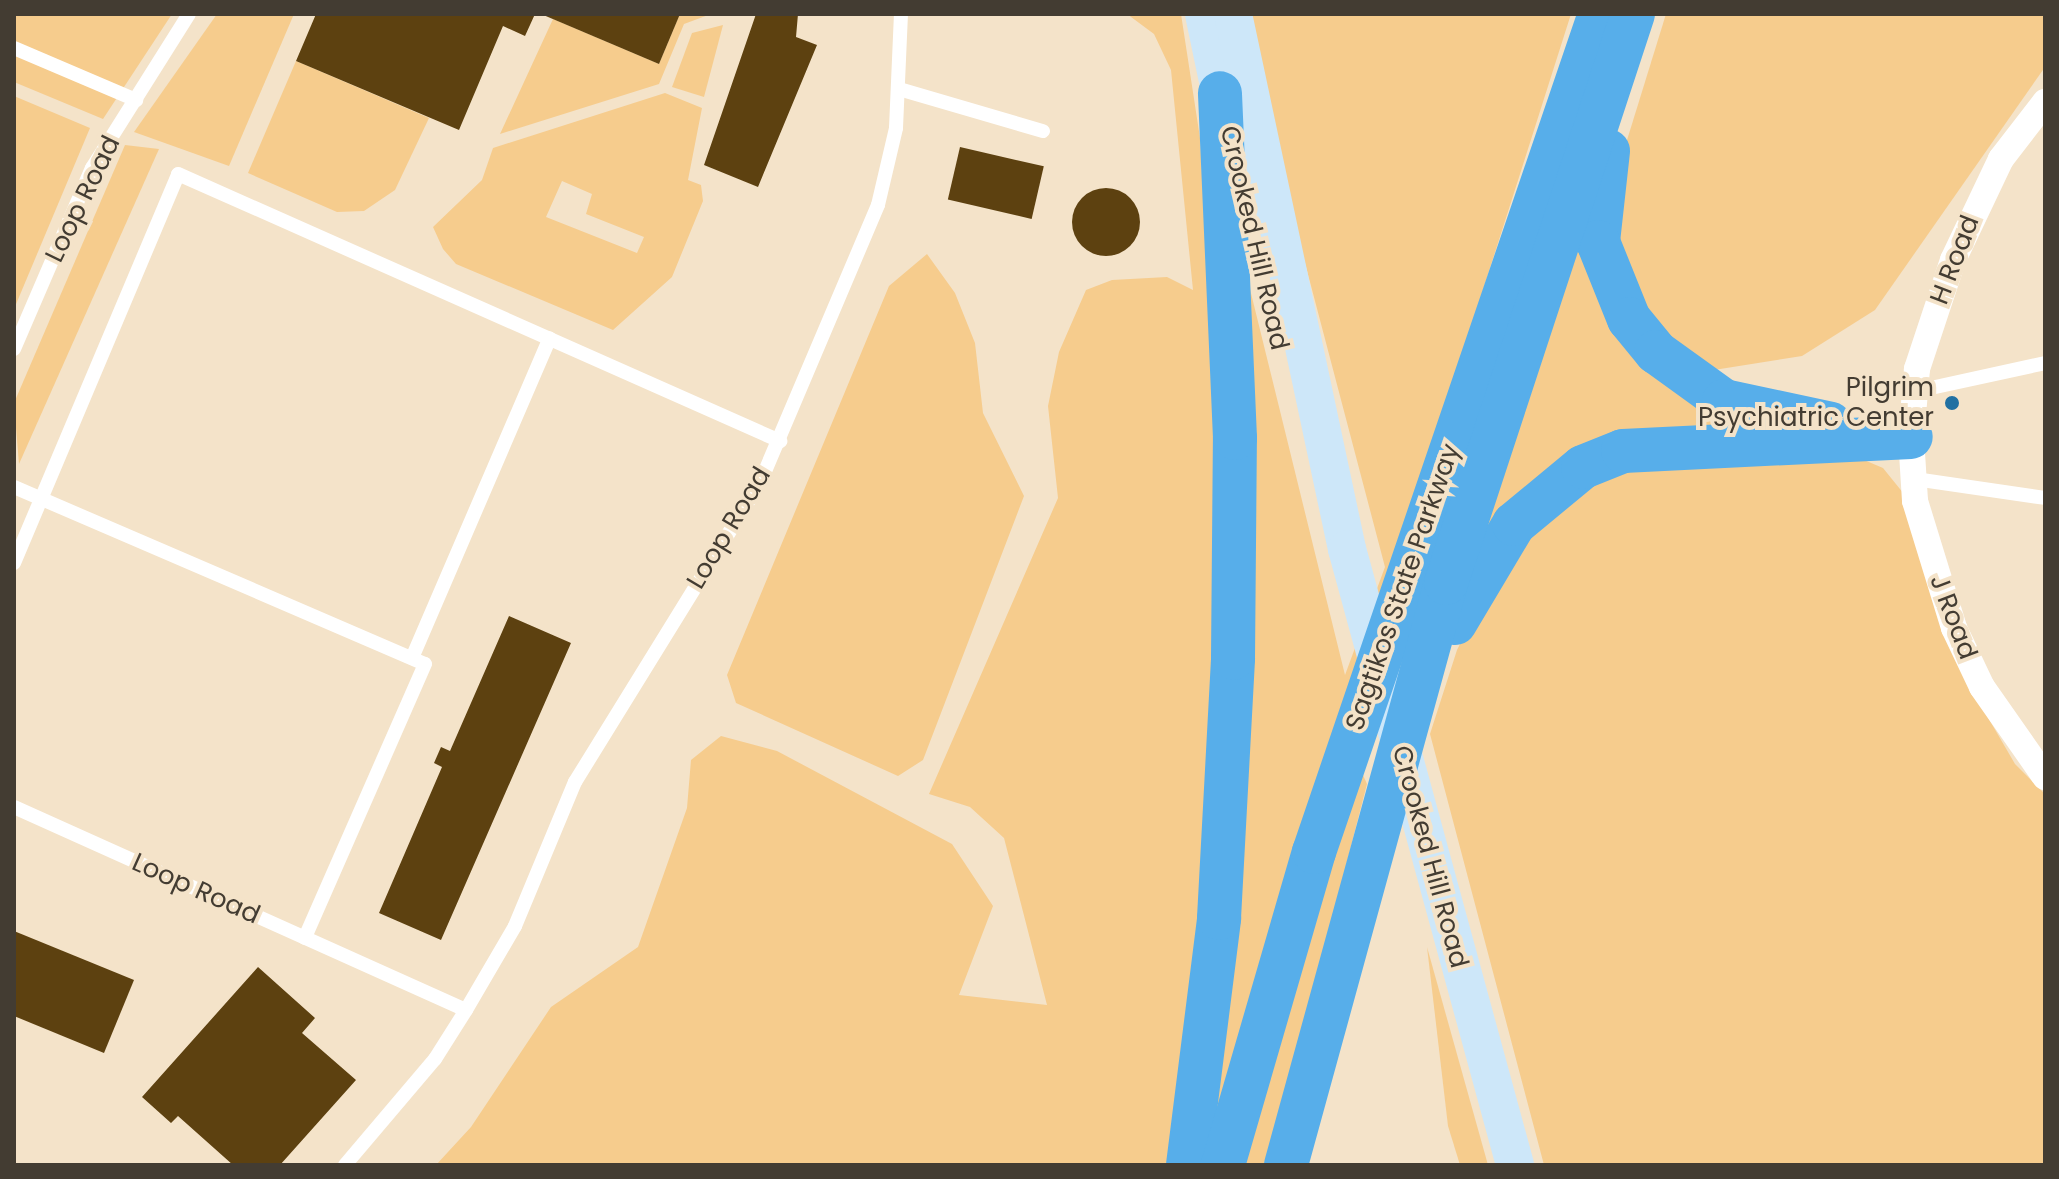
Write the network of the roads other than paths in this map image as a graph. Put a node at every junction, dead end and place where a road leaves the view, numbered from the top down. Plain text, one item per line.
1 (189, 14) edge
2 (901, 14) edge
3 (1204, 14) edge
4 (1233, 14) edge
5 (1583, 14) edge
6 (1600, 14) edge
7 (1633, 14) edge
8 (1646, 14) edge
9 (14, 48) edge
10 (899, 89) junction
11 (1220, 93) junction
12 (136, 100) junction
13 (2045, 102) edge
14 (1043, 131) dead end
15 (1558, 133) junction
16 (550, 338) junction
17 (14, 349) edge
18 (2045, 363) edge
19 (1917, 391) junction
20 (780, 441) junction
21 (1913, 458) junction
22 (14, 487) edge
23 (2045, 498) edge
24 (41, 499) junction
25 (1347, 549) junction
26 (14, 563) edge
27 (412, 658) junction
28 (2045, 777) edge
29 (1388, 784) junction
30 (14, 807) edge
31 (305, 938) junction
32 (466, 1010) junction
33 (345, 1165) edge
34 (1188, 1165) edge
35 (1223, 1165) edge
36 (1286, 1165) edge
37 (1515, 1165) edge

1 - 12 lane, Loop Road
2 - 10 lane, Loop Road
3 - 11 main road, Crooked Hill Road
4 - 25 main road, Crooked Hill Road
5 - 15 highway
6 - 15 highway, Sagtikos State Parkway
7 - 29 highway, Sagtikos State Parkway
8 - 21 highway
9 - 12 lane
10 - 14 lane
10 - 20 lane, Loop Road
11 - 25 main road, Crooked Hill Road
11 - 34 highway
12 - 17 lane, Loop Road
13 - 19 street, H Road
15 - 35 highway, Sagtikos State Parkway
16 - 20 lane
16 - 24 lane
16 - 27 lane
18 - 19 lane
19 - 21 street, H Road
20 - 32 lane, Loop Road
21 - 23 lane
21 - 28 street, J Road
21 - 29 highway
22 - 24 lane
24 - 26 lane
24 - 27 lane
25 - 37 main road, Crooked Hill Road
27 - 31 lane
29 - 36 highway, Sagtikos State Parkway
30 - 31 lane, Loop Road
31 - 32 lane, Loop Road
32 - 33 lane, Loop Road

